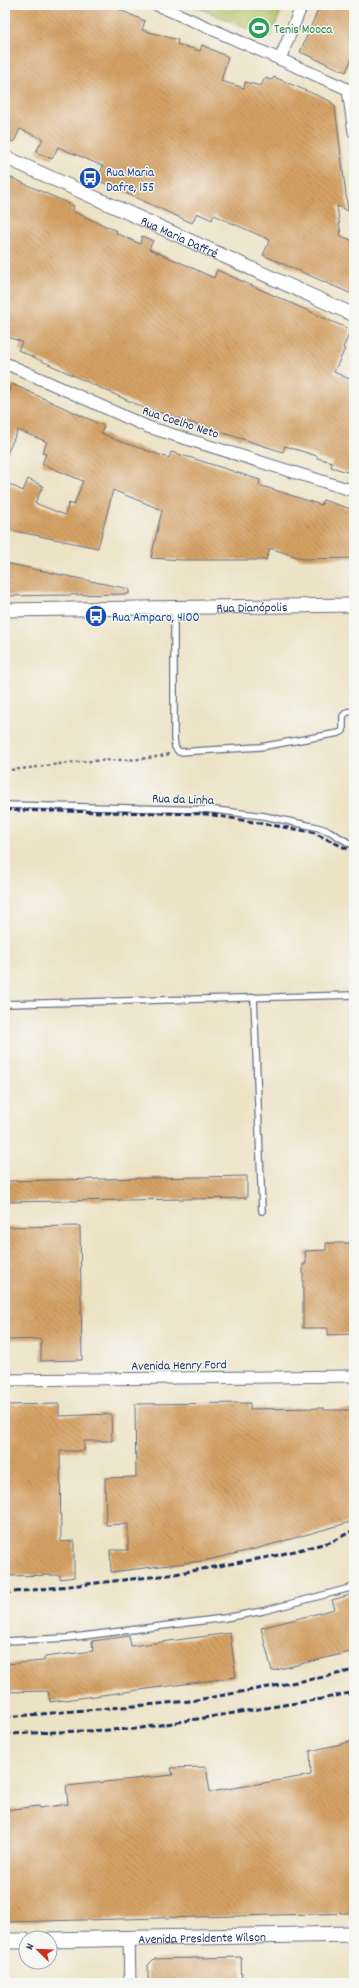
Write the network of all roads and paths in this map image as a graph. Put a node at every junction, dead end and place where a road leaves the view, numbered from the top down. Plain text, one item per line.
1 (157, 5) edge
2 (302, 5) edge
3 (280, 59) junction
4 (351, 91) edge
5 (354, 132) edge
6 (5, 157) edge
7 (354, 316) edge
8 (5, 363) edge
9 (354, 491) edge
10 (354, 605) edge
11 (174, 608) junction
12 (5, 610) edge
13 (354, 711) edge
14 (178, 751) junction
15 (5, 770) edge
16 (5, 805) edge
17 (354, 846) edge
18 (354, 995) edge
19 (254, 997) junction
20 (5, 1004) edge
21 (262, 1211) dead end
22 (354, 1376) edge
23 (5, 1380) edge
24 (354, 1587) edge
25 (5, 1641) edge
26 (354, 1934) edge
27 (129, 1939) junction
28 (58, 1940) edge
29 (5, 1941) edge
30 (18, 1941) edge
31 (130, 1983) edge

1 - 3 street
2 - 3 street
3 - 4 street
4 - 5 street
6 - 7 street, Rua Maria Daffré
8 - 9 street, Rua Coelho Neto
10 - 11 street, Rua Dianópolis
11 - 12 street, Rua Dianópolis
11 - 14 lane
13 - 14 lane
14 - 15 path
16 - 17 lane, Rua da Linha
18 - 19 lane
19 - 20 lane
19 - 21 lane
22 - 23 street, Avenida Henry Ford
24 - 25 lane
26 - 27 main road, Avenida Presidente Wilson
27 - 28 main road, Avenida Presidente Wilson
27 - 31 street
29 - 30 main road

